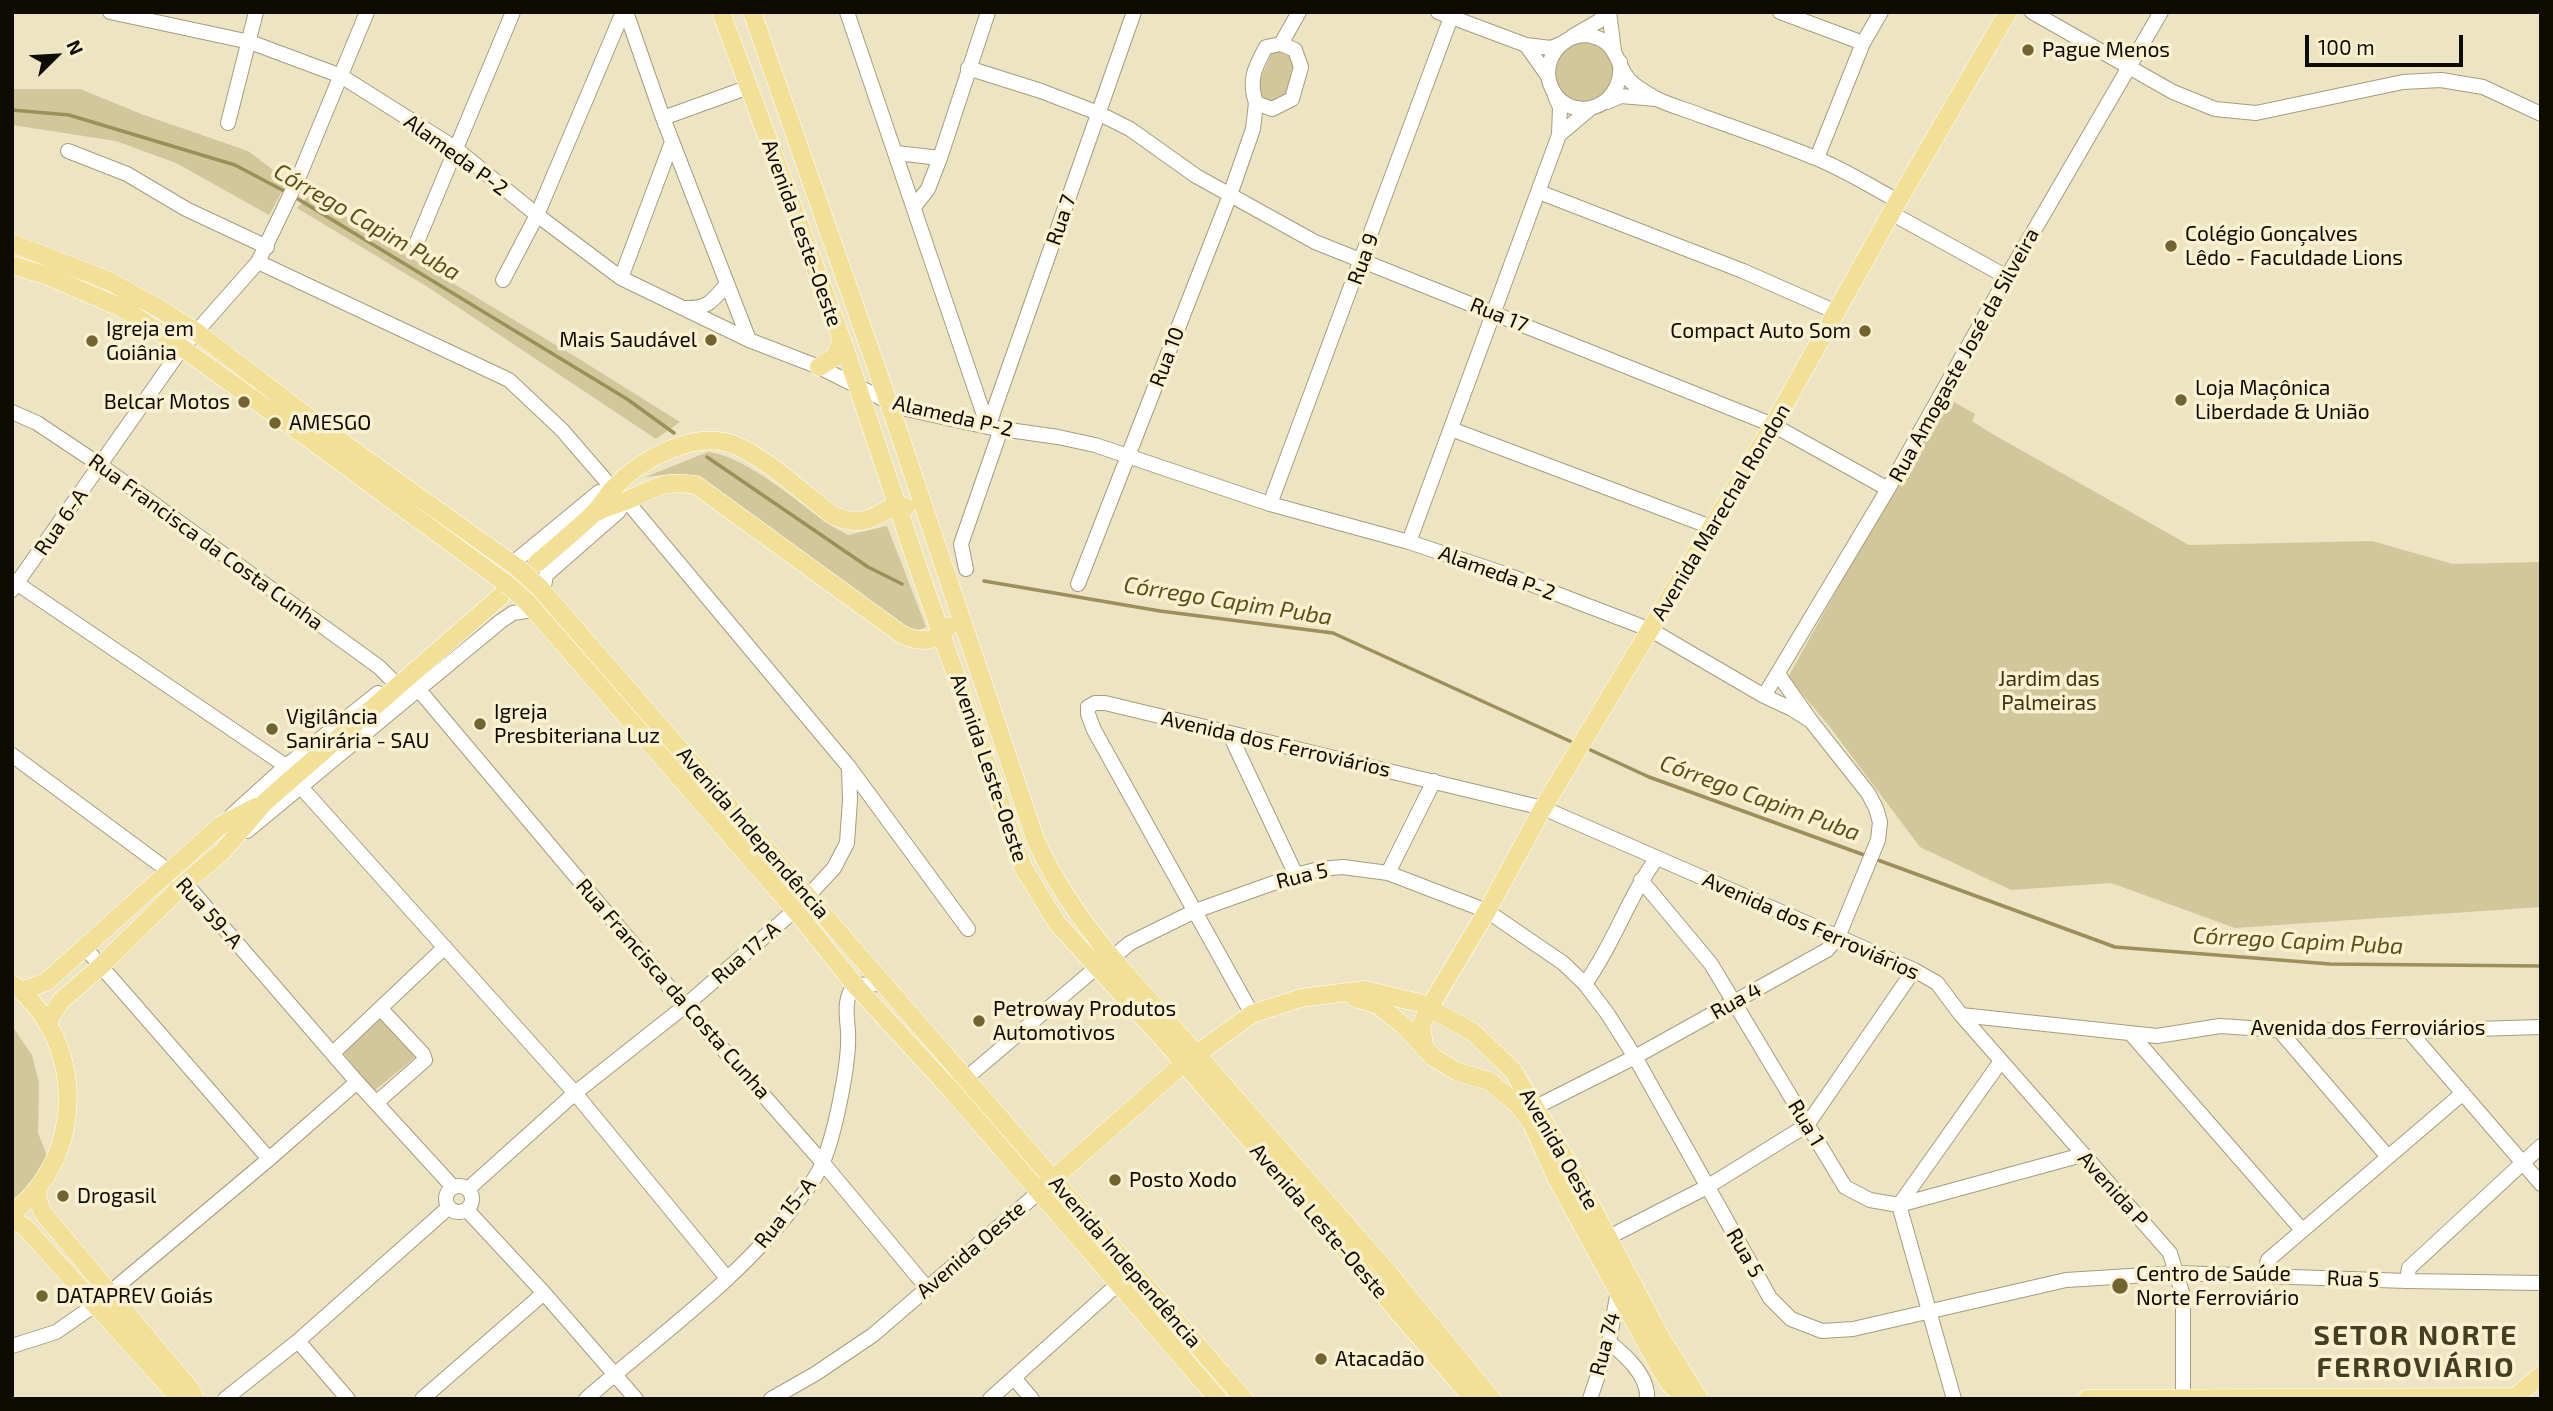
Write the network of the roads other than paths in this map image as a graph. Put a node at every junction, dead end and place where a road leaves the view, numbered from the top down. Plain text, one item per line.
1 (256, 12) edge
2 (367, 12) edge
3 (513, 12) edge
4 (625, 12) edge
5 (721, 12) edge
6 (752, 12) edge
7 (847, 12) edge
8 (988, 12) edge
9 (1134, 12) edge
10 (1608, 12) edge
11 (1780, 12) edge
12 (1881, 12) edge
13 (2008, 12) edge
14 (2032, 12) edge
15 (2161, 12) edge
16 (120, 13) edge
17 (1447, 14) edge
18 (1298, 15) edge
19 (1566, 41) junction
20 (250, 42) junction
21 (1863, 43) junction
22 (1526, 45) junction
23 (1288, 47) junction
24 (1617, 56) junction
25 (2129, 65) junction
26 (968, 68) junction
27 (341, 76) junction
28 (1550, 82) junction
29 (749, 87) junction
30 (1658, 99) junction
31 (1256, 103) junction
32 (1597, 106) junction
33 (1272, 110) junction
34 (1098, 113) junction
35 (2541, 114) edge
36 (663, 118) junction
37 (228, 122) dead end
38 (1254, 129) junction
39 (1559, 135) junction
40 (672, 142) junction
41 (455, 148) junction
42 (68, 151) dead end
43 (896, 153) junction
44 (940, 158) junction
45 (1816, 158) junction
46 (1539, 192) junction
47 (1230, 195) junction
48 (914, 207) junction
49 (1895, 207) junction
50 (537, 215) junction
51 (417, 242) dead end
52 (12, 243) edge
53 (267, 247) junction
54 (258, 262) junction
55 (1362, 262) junction
56 (12, 265) edge
57 (2007, 277) junction
58 (621, 278) junction
59 (503, 280) dead end
60 (727, 284) junction
61 (682, 308) junction
62 (1836, 312) junction
63 (1494, 313) junction
64 (195, 331) junction
65 (748, 340) junction
66 (842, 340) junction
67 (182, 348) junction
68 (819, 367) junction
69 (858, 387) junction
70 (887, 401) junction
71 (12, 412) edge
72 (1773, 425) junction
73 (994, 428) junction
74 (1451, 429) junction
75 (316, 434) junction
76 (1128, 457) junction
77 (100, 464) junction
78 (1888, 489) junction
79 (620, 495) junction
80 (898, 504) junction
81 (1270, 504) junction
82 (1711, 527) junction
83 (1409, 542) junction
84 (537, 563) dead end
85 (515, 566) junction
86 (944, 568) junction
87 (966, 569) dead end
88 (1077, 584) dead end
89 (14, 585) edge
90 (502, 586) junction
91 (541, 589) junction
92 (530, 606) junction
93 (957, 606) junction
94 (1651, 630) junction
95 (942, 634) junction
96 (1778, 674) junction
97 (393, 681) junction
98 (419, 690) junction
99 (1764, 696) junction
100 (1811, 722) junction
101 (1230, 735) junction
102 (682, 752) junction
103 (12, 755) edge
104 (667, 764) junction
105 (286, 766) junction
106 (849, 767) junction
107 (1434, 781) junction
108 (300, 786) junction
109 (265, 802) junction
110 (1543, 808) junction
111 (221, 825) junction
112 (222, 852) junction
113 (1657, 858) junction
114 (170, 871) junction
115 (1388, 873) junction
116 (1296, 875) junction
117 (1641, 880) junction
118 (185, 883) junction
119 (809, 896) junction
120 (795, 910) junction
121 (1195, 911) junction
122 (1487, 911) junction
123 (968, 929) dead end
124 (1838, 937) junction
125 (445, 947) junction
126 (86, 949) junction
127 (1105, 963) junction
128 (101, 966) junction
129 (1914, 970) junction
130 (883, 984) junction
131 (1585, 984) junction
132 (855, 985) junction
133 (17, 987) edge
134 (1342, 994) junction
135 (1734, 1002) junction
136 (685, 1006) junction
137 (1429, 1008) junction
138 (382, 1009) junction
139 (1252, 1014) junction
140 (1961, 1015) junction
141 (47, 1023) junction
142 (2541, 1027) edge
143 (2279, 1030) junction
144 (2409, 1031) junction
145 (2131, 1034) junction
146 (1424, 1045) junction
147 (1489, 1047) junction
148 (332, 1053) junction
149 (1635, 1057) junction
150 (1189, 1058) junction
151 (2001, 1061) junction
152 (1473, 1075) junction
153 (357, 1082) junction
154 (959, 1085) junction
155 (575, 1093) junction
156 (2463, 1093) junction
157 (376, 1103) junction
158 (1536, 1107) junction
159 (1807, 1125) junction
160 (2541, 1146) edge
161 (2082, 1155) junction
162 (2388, 1157) junction
163 (269, 1159) junction
164 (2522, 1162) junction
165 (823, 1163) junction
166 (1053, 1180) junction
167 (2541, 1184) edge
168 (1707, 1186) junction
169 (453, 1187) junction
170 (37, 1189) junction
171 (468, 1189) junction
172 (1039, 1192) junction
173 (1899, 1205) junction
174 (448, 1208) junction
175 (467, 1210) junction
176 (12, 1213) edge
177 (12, 1219) edge
178 (2302, 1230) junction
179 (1609, 1237) junction
180 (2178, 1273) junction
181 (2264, 1276) junction
182 (727, 1278) junction
183 (2407, 1281) junction
184 (2541, 1283) edge
185 (1118, 1284) junction
186 (927, 1288) junction
187 (1618, 1290) junction
188 (544, 1293) junction
189 (110, 1294) junction
190 (95, 1306) junction
191 (1928, 1311) junction
192 (298, 1341) junction
193 (1609, 1342) junction
194 (12, 1346) edge
195 (615, 1374) junction
196 (2541, 1375) edge
197 (1014, 1378) junction
198 (1691, 1396) edge
199 (2183, 1397) edge
200 (2514, 1398) edge
201 (180, 1399) edge
202 (195, 1399) edge
203 (225, 1399) edge
204 (348, 1399) edge
205 (422, 1399) edge
206 (586, 1399) edge
207 (636, 1399) edge
208 (771, 1399) edge
209 (990, 1399) edge
210 (1032, 1399) edge
211 (1218, 1399) edge
212 (1244, 1399) edge
213 (1473, 1399) edge
214 (1492, 1399) edge
215 (1590, 1399) edge
216 (1647, 1399) edge
217 (1954, 1399) edge
218 (2087, 1399) edge

1 - 20 street
2 - 27 street, Rua 6-A
3 - 41 street
4 - 36 street
4 - 50 street
5 - 29 main road, Avenida Leste-Oeste
6 - 70 main road, Avenida Leste-Oeste
7 - 43 street
8 - 26 street
9 - 34 street, Rua 7
10 - 19 street
10 - 24 street
11 - 21 street
12 - 21 street
13 - 49 main road, Avenida Marechal Rondon
14 - 25 street
15 - 25 street, Rua Amogaste José da Silveira
16 - 20 street, Alameda P-2
17 - 22 street
17 - 55 street, Rua 9
18 - 23 street
19 - 22 street
19 - 24 street
19 - 28 street
20 - 27 street, Alameda P-2
20 - 37 street
21 - 45 street
22 - 28 street
23 - 31 street
23 - 33 street
24 - 30 street
24 - 32 street
25 - 35 street
25 - 57 street, Rua Amogaste José da Silveira
26 - 34 street
26 - 44 street
27 - 41 street, Alameda P-2
27 - 53 street, Rua 6-A
28 - 32 street
28 - 39 street
29 - 36 street
29 - 66 main road, Avenida Leste-Oeste
30 - 32 street
30 - 45 street
31 - 33 street
31 - 38 street, Rua 10
32 - 39 street
33 - 38 street, Rua 10
34 - 47 street
34 - 73 street, Rua 7
36 - 40 street
38 - 47 street, Rua 10
39 - 46 street
40 - 58 street
40 - 60 street
41 - 50 street, Alameda P-2
41 - 51 street
42 - 53 street
43 - 44 street
43 - 48 street
44 - 48 street
45 - 49 street
46 - 62 street
46 - 63 street
47 - 55 street, Rua 17
47 - 76 street, Rua 10
48 - 73 street
49 - 57 street
49 - 62 main road, Avenida Marechal Rondon
50 - 58 street, Alameda P-2
50 - 59 street
52 - 64 main road, Avenida Independência
53 - 54 street, Rua 6-A
54 - 64 street, Rua 6-A
54 - 79 street
55 - 63 street, Rua 17
55 - 81 street, Rua 9
56 - 67 main road, Avenida Independência
57 - 78 street, Rua Amogaste José da Silveira
58 - 61 street, Alameda P-2
60 - 61 street
60 - 65 street
61 - 65 street, Alameda P-2
62 - 72 main road, Avenida Marechal Rondon
63 - 72 street, Rua 17
63 - 74 street
64 - 67 street, Rua 6-A
64 - 75 main road, Avenida Independência
65 - 68 street, Alameda P-2
66 - 68 main road
66 - 69 main road, Avenida Leste-Oeste
67 - 75 main road, Avenida Independência
67 - 77 street, Rua 6-A
68 - 69 street, Alameda P-2
69 - 70 street, Alameda P-2
69 - 80 main road, Avenida Leste-Oeste
70 - 73 street, Alameda P-2
70 - 86 main road, Avenida Leste-Oeste
71 - 77 street, Rua Francisca da Costa Cunha
72 - 78 street, Rua 17
72 - 82 main road, Avenida Marechal Rondon
73 - 76 street, Alameda P-2
73 - 87 street, Rua 7
74 - 82 street
74 - 83 street
75 - 85 main road, Avenida Independência
75 - 90 main road, Avenida Independência
76 - 81 street, Alameda P-2
76 - 88 street, Rua 10
77 - 89 street, Rua 6-A
77 - 97 street, Rua Francisca da Costa Cunha
78 - 96 street, Rua Amogaste José da Silveira
79 - 80 main road
79 - 84 main road
79 - 85 street
79 - 91 street
79 - 95 main road
79 - 106 street
80 - 86 main road
80 - 95 main road, Avenida Leste-Oeste
81 - 83 street, Alameda P-2
82 - 94 main road, Avenida Marechal Rondon
83 - 94 street, Alameda P-2
85 - 91 main road, Avenida Independência, bridge
86 - 93 main road, Avenida Leste-Oeste
89 - 105 street
90 - 92 main road, Avenida Independência, bridge
90 - 97 street
90 - 109 main road
91 - 102 main road, Avenida Independência
92 - 98 street
92 - 104 main road, Avenida Independência
93 - 95 main road
93 - 127 main road, Avenida Leste-Oeste
94 - 99 street, Alameda P-2
94 - 110 main road, Avenida Marechal Rondon
95 - 127 main road, Avenida Leste-Oeste
96 - 99 street, Rua Amogaste José da Silveira
96 - 100 street
97 - 105 street
98 - 108 street
98 - 136 street, Rua Francisca da Costa Cunha
99 - 100 street, Alameda P-2
100 - 124 street, Rua 4
101 - 107 street, Avenida dos Ferroviários
101 - 116 street
101 - 121 street, Avenida dos Ferroviários
102 - 104 main road
102 - 119 main road, Avenida Independência
103 - 114 street, Rua 59-A
104 - 120 main road, Avenida Independência
105 - 111 street
106 - 119 street, Rua 17-A
106 - 123 street
107 - 110 street, Avenida dos Ferroviários
107 - 115 street
108 - 112 street
108 - 125 street
109 - 111 main road
109 - 112 main road
110 - 113 street, Avenida dos Ferroviários
110 - 122 main road, Avenida Marechal Rondon
111 - 114 main road
112 - 118 main road
113 - 117 street
113 - 124 street, Avenida dos Ferroviários
114 - 118 street, Rua 59-A
114 - 126 main road
115 - 116 street, Rua 5
115 - 122 street, Rua 5
116 - 121 street, Rua 5
117 - 131 street
117 - 135 street, Rua 1
118 - 128 main road
118 - 148 street, Rua 59-A
119 - 120 street, Rua 17-A
119 - 130 main road, Avenida Independência
120 - 132 main road, Avenida Independência
120 - 136 street, Rua 17-A
121 - 127 street, Rua 5
121 - 139 street
122 - 131 street, Rua 5
122 - 137 main road, Avenida Marechal Rondon
124 - 129 street, Avenida dos Ferroviários
124 - 135 street, Rua 4
125 - 138 street
125 - 155 street
126 - 128 street
126 - 133 main road
127 - 150 main road, Avenida Leste-Oeste
127 - 154 street, Rua 5
128 - 141 main road
128 - 163 street
129 - 140 street, Avenida dos Ferroviários
129 - 159 street
130 - 132 street
130 - 154 main road, Avenida Independência
131 - 149 street, Rua 5
132 - 154 main road, Avenida Independência
132 - 165 street, Rua 15-A
133 - 141 main road
134 - 137 main road, Avenida Oeste
134 - 139 main road, Avenida Oeste
134 - 146 main road, Avenida Oeste
135 - 149 street, Rua 4
135 - 159 street, Rua 1
136 - 155 street, Rua 17-A
136 - 165 street, Rua Francisca da Costa Cunha
137 - 146 main road
137 - 147 main road, Avenida Oeste
138 - 148 street
138 - 157 street
139 - 150 main road, Avenida Oeste
140 - 145 street, Avenida dos Ferroviários
140 - 151 street, Avenida P
141 - 170 main road
142 - 144 street, Avenida dos Ferroviários
143 - 144 street, Avenida dos Ferroviários
143 - 145 street, Avenida dos Ferroviários
143 - 162 street
144 - 156 street
145 - 178 street
146 - 152 main road, Avenida Oeste
147 - 152 main road
147 - 158 main road, Avenida Oeste
148 - 153 street, Rua 59-A
149 - 158 street, Rua 4
149 - 168 street, Rua 5
150 - 166 main road, Avenida Oeste
150 - 213 main road, Avenida Leste-Oeste
150 - 214 main road, Avenida Leste-Oeste
151 - 161 street, Avenida P
151 - 173 street
152 - 187 main road, Avenida Oeste
153 - 157 street, Rua 59-A
153 - 163 street
154 - 166 main road, Avenida Independência
154 - 172 main road, Avenida Independência
155 - 171 street, Rua 17-A
155 - 182 street
156 - 162 street
156 - 164 street
157 - 169 street, Rua 59-A
158 - 179 main road, Avenida Oeste
159 - 168 street
159 - 173 street, Rua 1
160 - 164 street
161 - 173 street, Rua 1
161 - 180 street, Avenida P
162 - 178 street
163 - 189 street
164 - 167 street
164 - 183 street
165 - 182 street, Rua 15-A
165 - 186 street, Rua Francisca da Costa Cunha
166 - 172 main road, Avenida Oeste
166 - 212 main road, Avenida Independência
168 - 179 street
168 - 191 street, Rua 5
169 - 171 street
169 - 174 street
170 - 176 main road
170 - 189 main road
171 - 175 street
172 - 185 main road, Avenida Independência
172 - 186 street, Avenida Oeste
173 - 191 street
174 - 175 street
174 - 192 street
175 - 188 street
177 - 190 main road
178 - 181 street
179 - 198 main road, Avenida Oeste
180 - 181 street, Rua 5
180 - 191 street, Rua 5
180 - 199 street, Avenida P
181 - 183 street, Rua 5
182 - 195 street, Rua 15-A
183 - 184 street, Rua 5
185 - 197 street
185 - 211 main road, Avenida Independência
186 - 208 street, Avenida Oeste
187 - 193 street, Rua 74
187 - 198 main road, Avenida Oeste
188 - 195 street
188 - 205 street
189 - 190 street
189 - 202 main road
190 - 194 street
190 - 201 main road
191 - 217 street
192 - 203 street
192 - 204 street
193 - 215 street, Rua 74
193 - 216 street
195 - 206 street, Rua 15-A
195 - 207 street
196 - 200 main road
197 - 209 street
197 - 210 street
199 - 200 main road
199 - 218 main road

